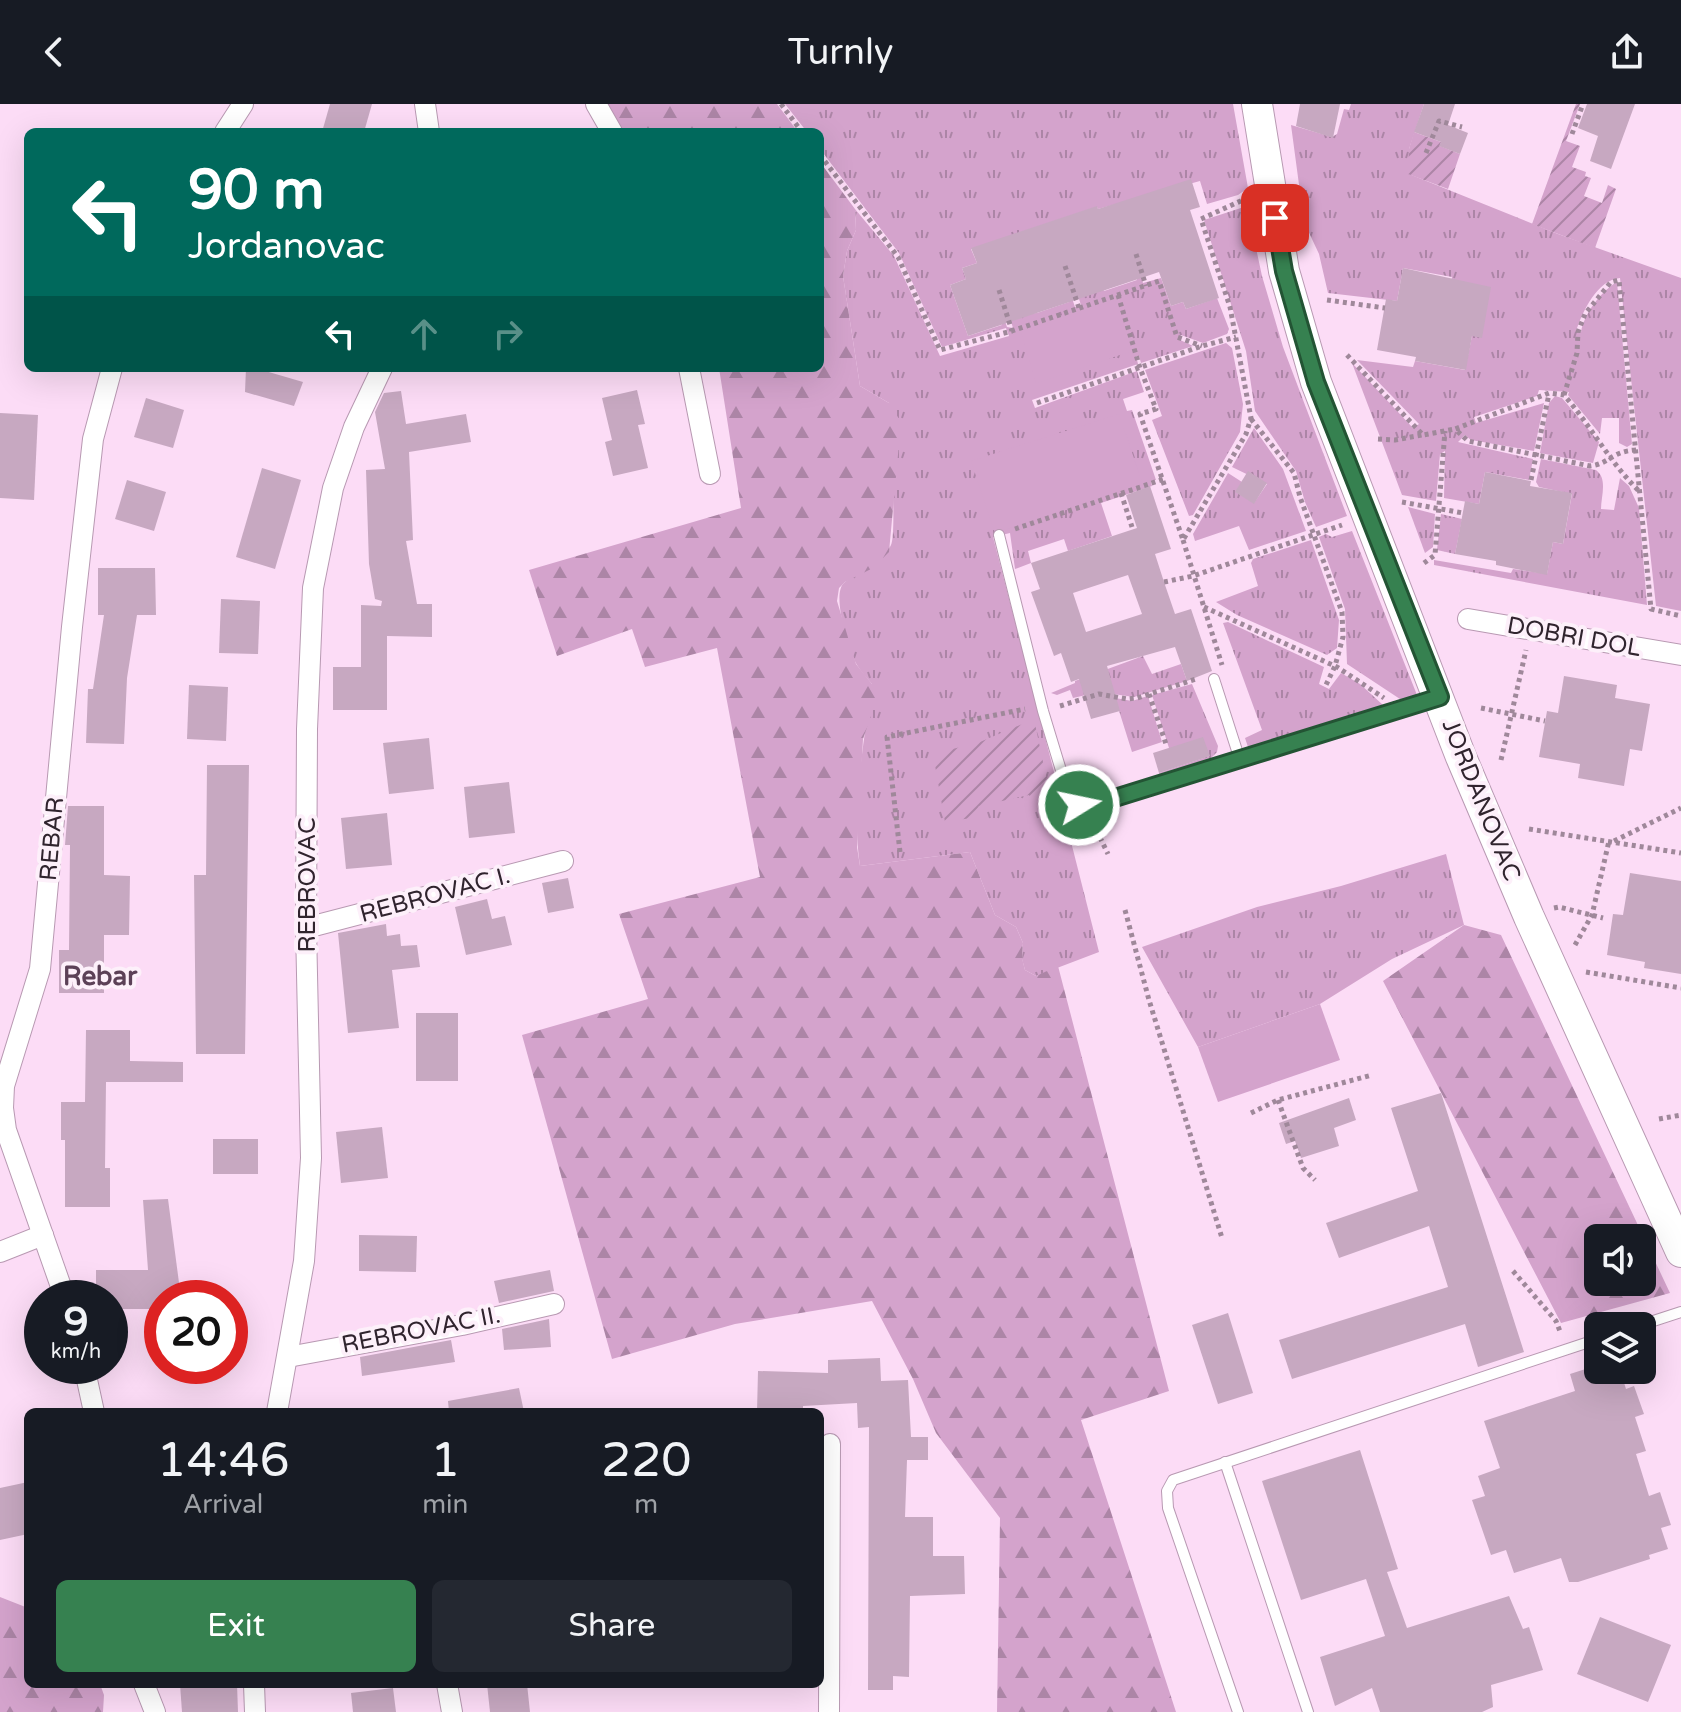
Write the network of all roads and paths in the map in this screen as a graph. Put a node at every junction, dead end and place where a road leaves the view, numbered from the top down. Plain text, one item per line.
1 (243, 104) edge
2 (425, 104) edge
3 (596, 104) edge
4 (781, 104) edge
5 (1257, 104) edge
6 (1583, 104) edge
7 (1462, 127) dead end
8 (228, 128) edge
9 (428, 128) edge
10 (610, 128) edge
11 (799, 128) edge
12 (1572, 134) dead end
13 (1426, 153) dead end
14 (824, 160) edge
15 (1253, 197) dead end
16 (1136, 254) dead end
17 (1065, 266) dead end
18 (1146, 286) junction
19 (999, 290) dead end
20 (1118, 295) junction
21 (1327, 300) dead end
22 (1079, 308) junction
23 (1385, 308) dead end
24 (1012, 331) junction
25 (1236, 337) junction
26 (1202, 346) junction
27 (1347, 355) dead end
28 (1140, 368) junction
29 (111, 372) edge
30 (380, 372) edge
31 (690, 372) edge
32 (1549, 393) junction
33 (1564, 395) junction
34 (1037, 403) dead end
35 (1251, 418) junction
36 (1455, 429) junction
37 (1445, 431) junction
38 (1423, 435) junction
39 (1378, 439) dead end
40 (1636, 450) junction
41 (1536, 456) junction
42 (1610, 457) junction
43 (710, 474) dead end
44 (1164, 479) junction
45 (1531, 480) dead end
46 (1121, 493) junction
47 (1640, 493) junction
48 (1402, 502) dead end
49 (1440, 508) junction
50 (1463, 513) dead end
51 (1349, 523) dead end
52 (1132, 527) dead end
53 (1313, 533) junction
54 (999, 535) joint
55 (1183, 540) junction
56 (1424, 563) dead end
57 (1193, 576) junction
58 (1164, 582) dead end
59 (1203, 606) junction
60 (1681, 616) edge
61 (1468, 619) dead end
62 (1530, 630) junction
63 (1681, 655) edge
64 (1335, 666) junction
65 (1224, 670) dead end
66 (1199, 678) dead end
67 (1214, 679) dead end
68 (1325, 687) dead end
69 (1149, 694) junction
70 (1440, 697) junction
71 (1481, 708) dead end
72 (1402, 709) junction
73 (1016, 711) dead end
74 (1043, 711) junction
75 (1513, 715) junction
76 (1545, 721) dead end
77 (1166, 744) dead end
78 (1240, 760) junction
79 (1501, 760) dead end
80 (1089, 806) junction
81 (1681, 808) edge
82 (1529, 829) dead end
83 (1611, 842) junction
84 (900, 852) dead end
85 (1681, 853) edge
86 (1108, 854) dead end
87 (563, 861) dead end
88 (1125, 910) dead end
89 (1546, 911) dead end
90 (1592, 915) junction
91 (1603, 918) dead end
92 (306, 928) junction
93 (1575, 945) dead end
94 (1586, 972) dead end
95 (1681, 988) edge
96 (1372, 1075) dead end
97 (2, 1084) edge
98 (1278, 1100) junction
99 (1251, 1113) dead end
100 (1681, 1115) edge
101 (1659, 1119) dead end
102 (1315, 1180) dead end
103 (43, 1235) junction
104 (1222, 1238) dead end
105 (0, 1252) edge
106 (1681, 1252) edge
107 (1513, 1271) dead end
108 (59, 1280) edge
109 (554, 1304) dead end
110 (1681, 1312) edge
111 (1656, 1320) edge
112 (1584, 1344) edge
113 (1567, 1349) junction
114 (288, 1357) junction
115 (88, 1384) edge
116 (93, 1408) edge
117 (278, 1408) edge
118 (830, 1444) dead end
119 (1225, 1462) junction
120 (146, 1688) edge
121 (254, 1688) edge
122 (448, 1688) edge
123 (155, 1712) edge
124 (255, 1712) edge
125 (452, 1712) edge
126 (829, 1712) edge
127 (1238, 1712) edge
128 (1308, 1712) edge

1 - 8 street
2 - 9 street
3 - 10 street
4 - 11 path
5 - 70 main road, JORDANOVAC
6 - 12 path
7 - 13 path
14 - 24 path
15 - 25 path
16 - 18 path
17 - 22 path
18 - 20 path
18 - 26 path
19 - 24 path
20 - 22 path
20 - 28 path
21 - 23 path
22 - 24 path
25 - 26 path
25 - 35 path
26 - 28 path
27 - 38 path
28 - 34 path
28 - 44 path
29 - 97 street, REBAR
30 - 92 street, REBROVAC
31 - 43 street
32 - 33 path
32 - 36 path
32 - 41 path
33 - 40 path
33 - 42 path
35 - 53 path
35 - 55 path
36 - 37 path
36 - 41 path
37 - 38 path
37 - 49 path
38 - 39 path
40 - 42 path
40 - 47 path
41 - 42 path
41 - 45 path
42 - 47 path
44 - 46 path
44 - 55 path
46 - 52 path
46 - 54 path
47 - 60 path
48 - 49 path
49 - 50 path
49 - 56 path
51 - 53 path
53 - 57 path
53 - 64 path
54 - 74 lane
55 - 57 path
57 - 58 path
57 - 59 path
59 - 64 path
59 - 65 path
61 - 62 street, DOBRI DOL
62 - 63 street, DOBRI DOL
62 - 75 path
64 - 68 path
64 - 72 path
66 - 69 path
67 - 78 lane
69 - 74 path
69 - 77 path
70 - 72 lane
70 - 106 main road, JORDANOVAC
71 - 75 path
72 - 78 lane
73 - 84 path
74 - 80 lane
75 - 76 path
75 - 79 path
78 - 80 lane
80 - 86 path
81 - 83 path
82 - 83 path
83 - 85 path
83 - 90 path
87 - 92 street, REBROVAC I.
88 - 104 path
89 - 90 path
90 - 91 path
90 - 93 path
92 - 114 street, REBROVAC
94 - 95 path
96 - 98 path
97 - 103 street, REBAR
98 - 99 path
98 - 102 path
100 - 101 path
103 - 105 street
103 - 108 street, REBAR
107 - 113 path
109 - 114 street, REBROVAC II.
110 - 111 lane
112 - 113 lane
113 - 119 lane
114 - 117 street, REBROVAC
115 - 116 street
118 - 126 street
119 - 127 lane
119 - 128 lane
120 - 123 street
121 - 124 street
122 - 125 street

